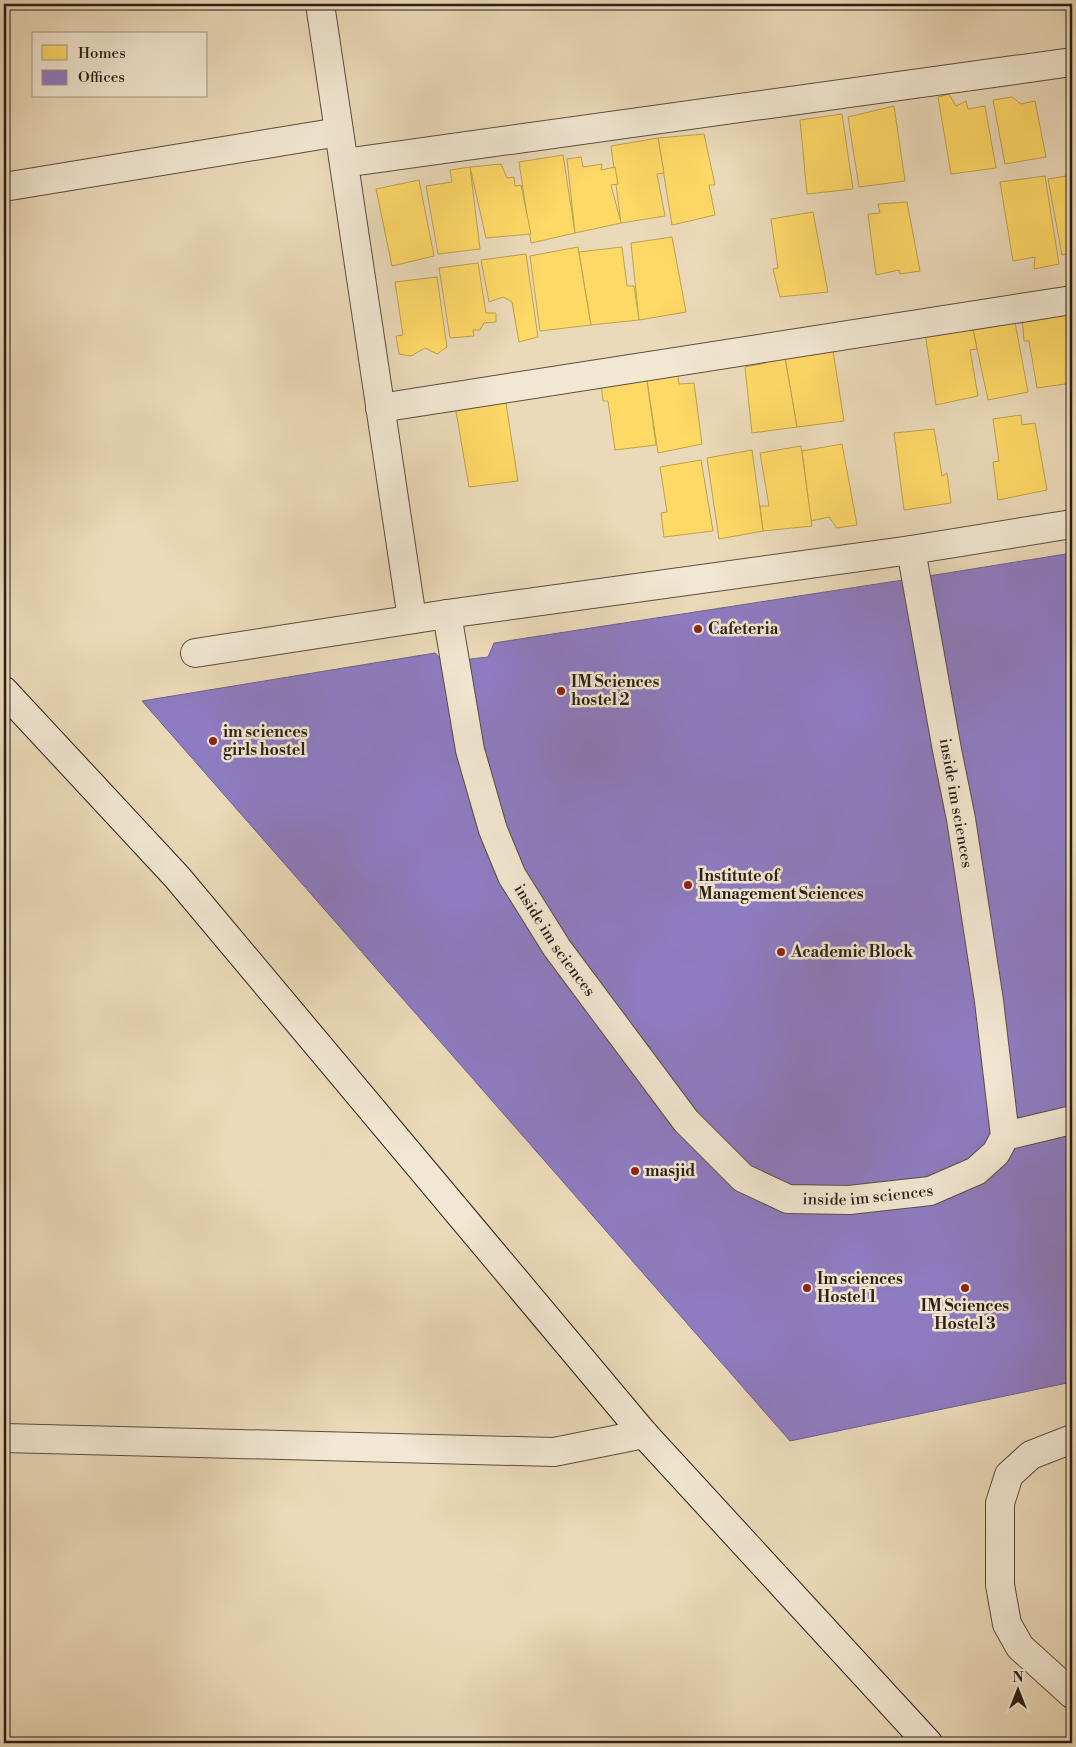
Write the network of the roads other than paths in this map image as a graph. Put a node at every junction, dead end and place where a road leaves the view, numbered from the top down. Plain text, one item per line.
1 (320, 4) edge
2 (1072, 62) edge
3 (339, 132) junction
4 (344, 163) junction
5 (4, 187) edge
6 (1072, 300) edge
7 (380, 408) junction
8 (1072, 524) edge
9 (911, 550) junction
10 (447, 614) junction
11 (412, 620) junction
12 (195, 652) dead end
13 (4, 691) edge
14 (1072, 1120) edge
15 (1005, 1136) junction
16 (644, 1434) junction
17 (4, 1438) edge
18 (1072, 1439) edge
19 (1072, 1694) edge
20 (928, 1743) edge

1 - 3 street
2 - 4 street
3 - 4 street
3 - 5 street
4 - 7 street
6 - 7 street
7 - 11 street
8 - 9 street
9 - 10 street
9 - 15 street, inside im sciences
10 - 11 street
10 - 15 street, inside im sciences
11 - 12 street
13 - 16 street
14 - 15 street
16 - 17 street
16 - 20 street
18 - 19 street

